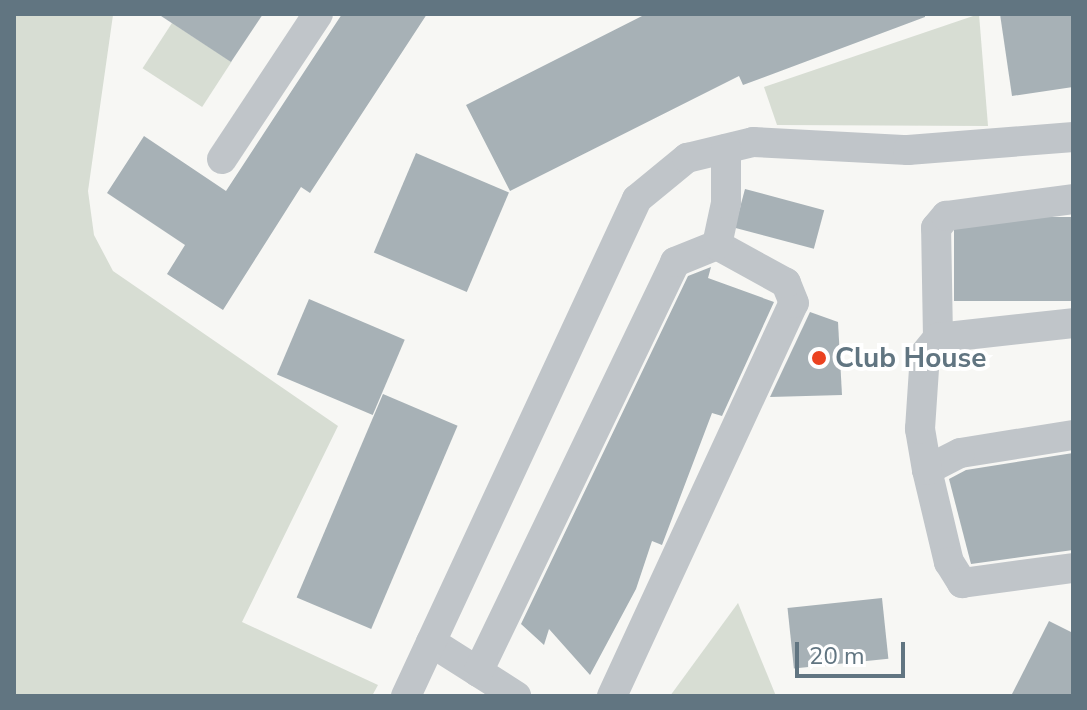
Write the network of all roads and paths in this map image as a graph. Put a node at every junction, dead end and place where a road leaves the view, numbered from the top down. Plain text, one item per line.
1 (318, 14) edge
2 (1073, 137) edge
3 (726, 149) junction
4 (222, 159) dead end
5 (1073, 199) edge
6 (717, 245) junction
7 (1073, 323) edge
8 (938, 338) junction
9 (1073, 435) edge
10 (927, 470) junction
11 (1073, 568) edge
12 (431, 642) junction
13 (478, 672) junction
14 (406, 696) edge
15 (516, 696) edge
16 (612, 696) edge

1 - 4 street
2 - 3 street
3 - 6 street
3 - 12 street
5 - 8 street
6 - 13 street
6 - 16 street
7 - 8 street
8 - 10 street
9 - 10 street
10 - 11 street
12 - 13 street
12 - 14 street
13 - 15 street

